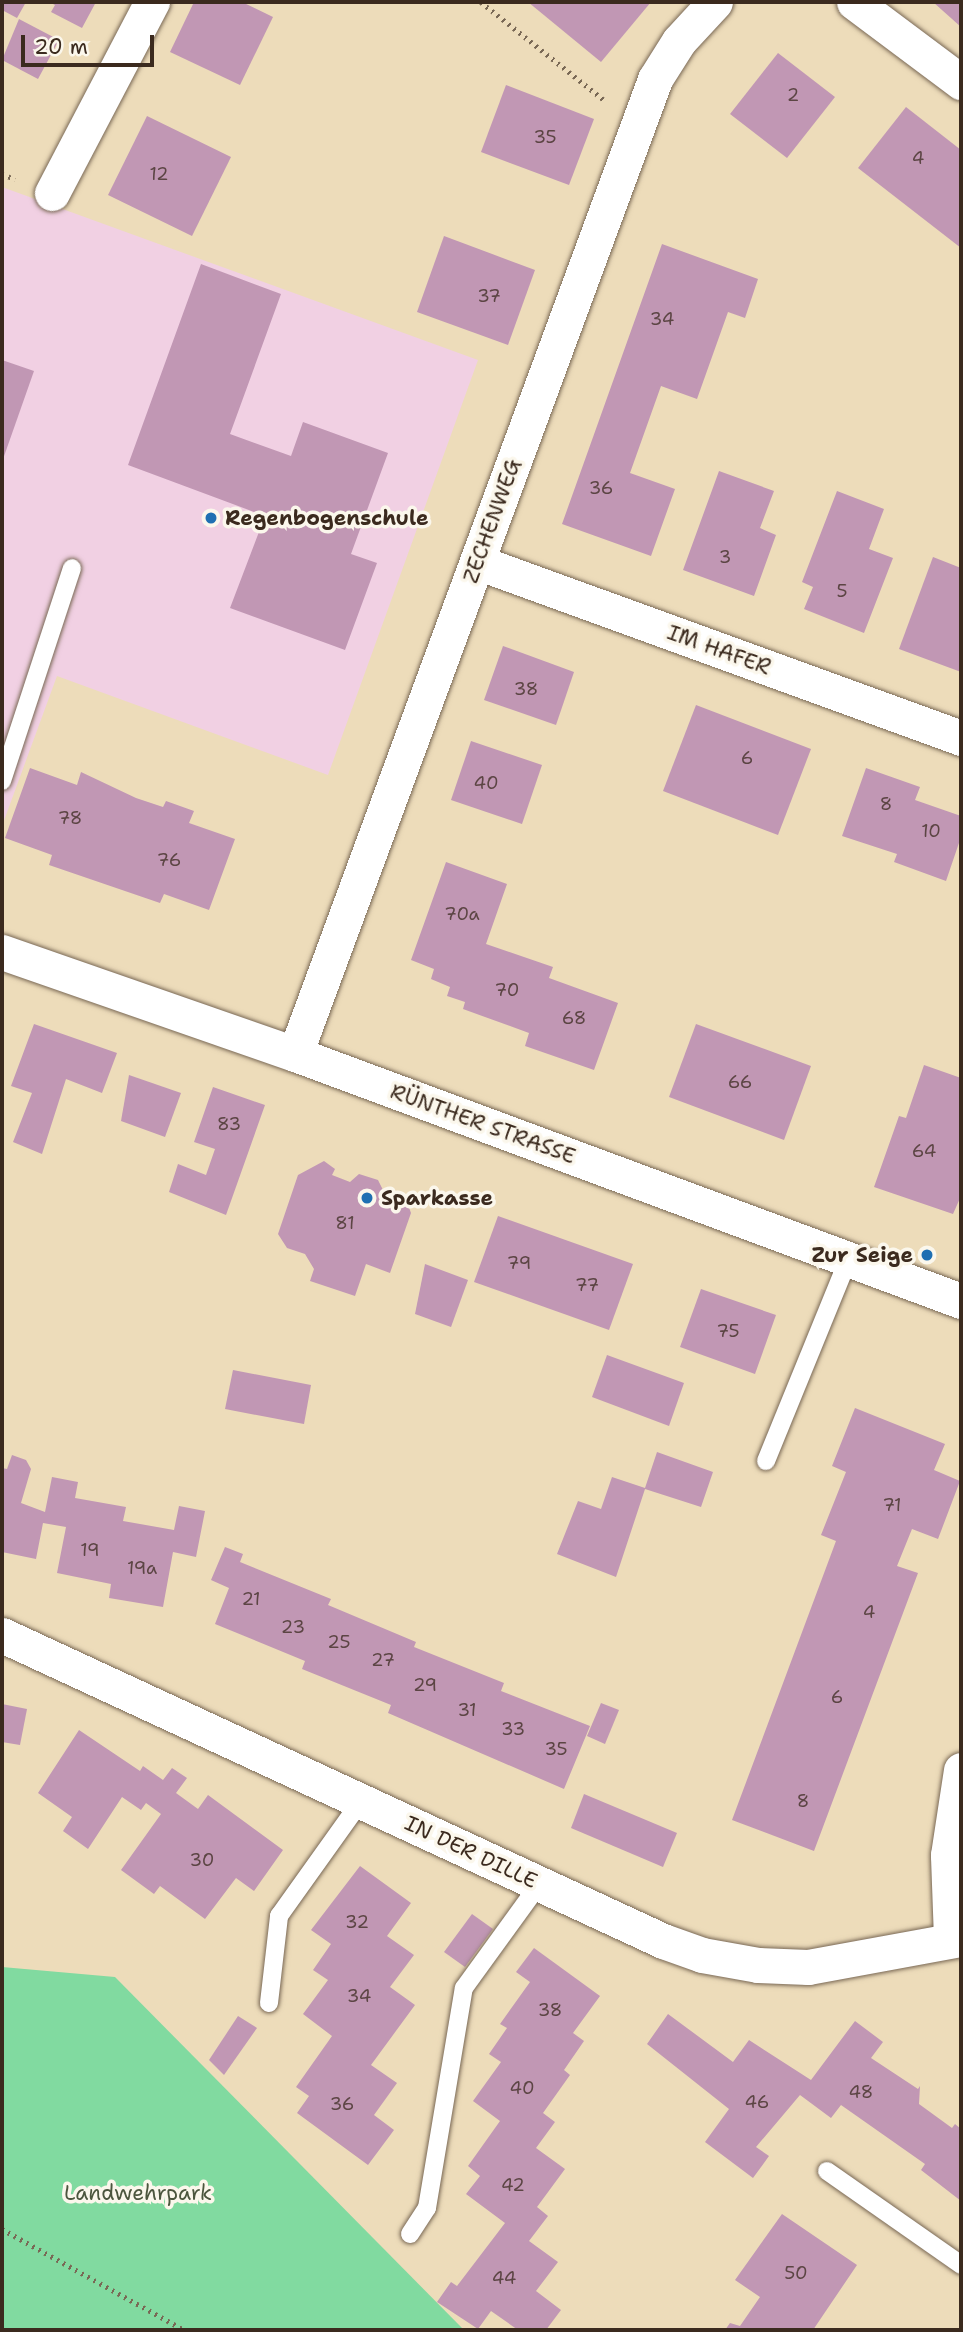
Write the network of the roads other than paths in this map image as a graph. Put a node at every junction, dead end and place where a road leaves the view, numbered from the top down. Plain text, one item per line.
1 (152, 2) edge
2 (715, 2) edge
3 (854, 2) edge
4 (961, 82) edge
5 (52, 192) dead end
6 (477, 562) junction
7 (72, 568) dead end
8 (961, 738) edge
9 (2, 781) edge
10 (2, 952) edge
11 (295, 1054) junction
12 (848, 1259) junction
13 (961, 1301) edge
14 (766, 1461) dead end
15 (2, 1635) edge
16 (961, 1770) edge
17 (361, 1801) junction
18 (540, 1884) junction
19 (956, 1939) edge
20 (269, 2003) dead end
21 (827, 2171) dead end
22 (410, 2234) dead end
23 (961, 2265) edge

1 - 5 street
2 - 6 street, ZECHENWEG
3 - 4 street
6 - 8 street, IM HAFER
6 - 11 street, ZECHENWEG
7 - 9 lane
10 - 11 street, RÜNTHER STRASSE
11 - 12 street, RÜNTHER STRASSE
12 - 13 street, RÜNTHER STRASSE
12 - 14 lane
15 - 17 street, IN DER DILLE
16 - 19 street
17 - 18 street, IN DER DILLE
17 - 20 lane
18 - 19 street, IN DER DILLE
18 - 22 lane
21 - 23 lane

